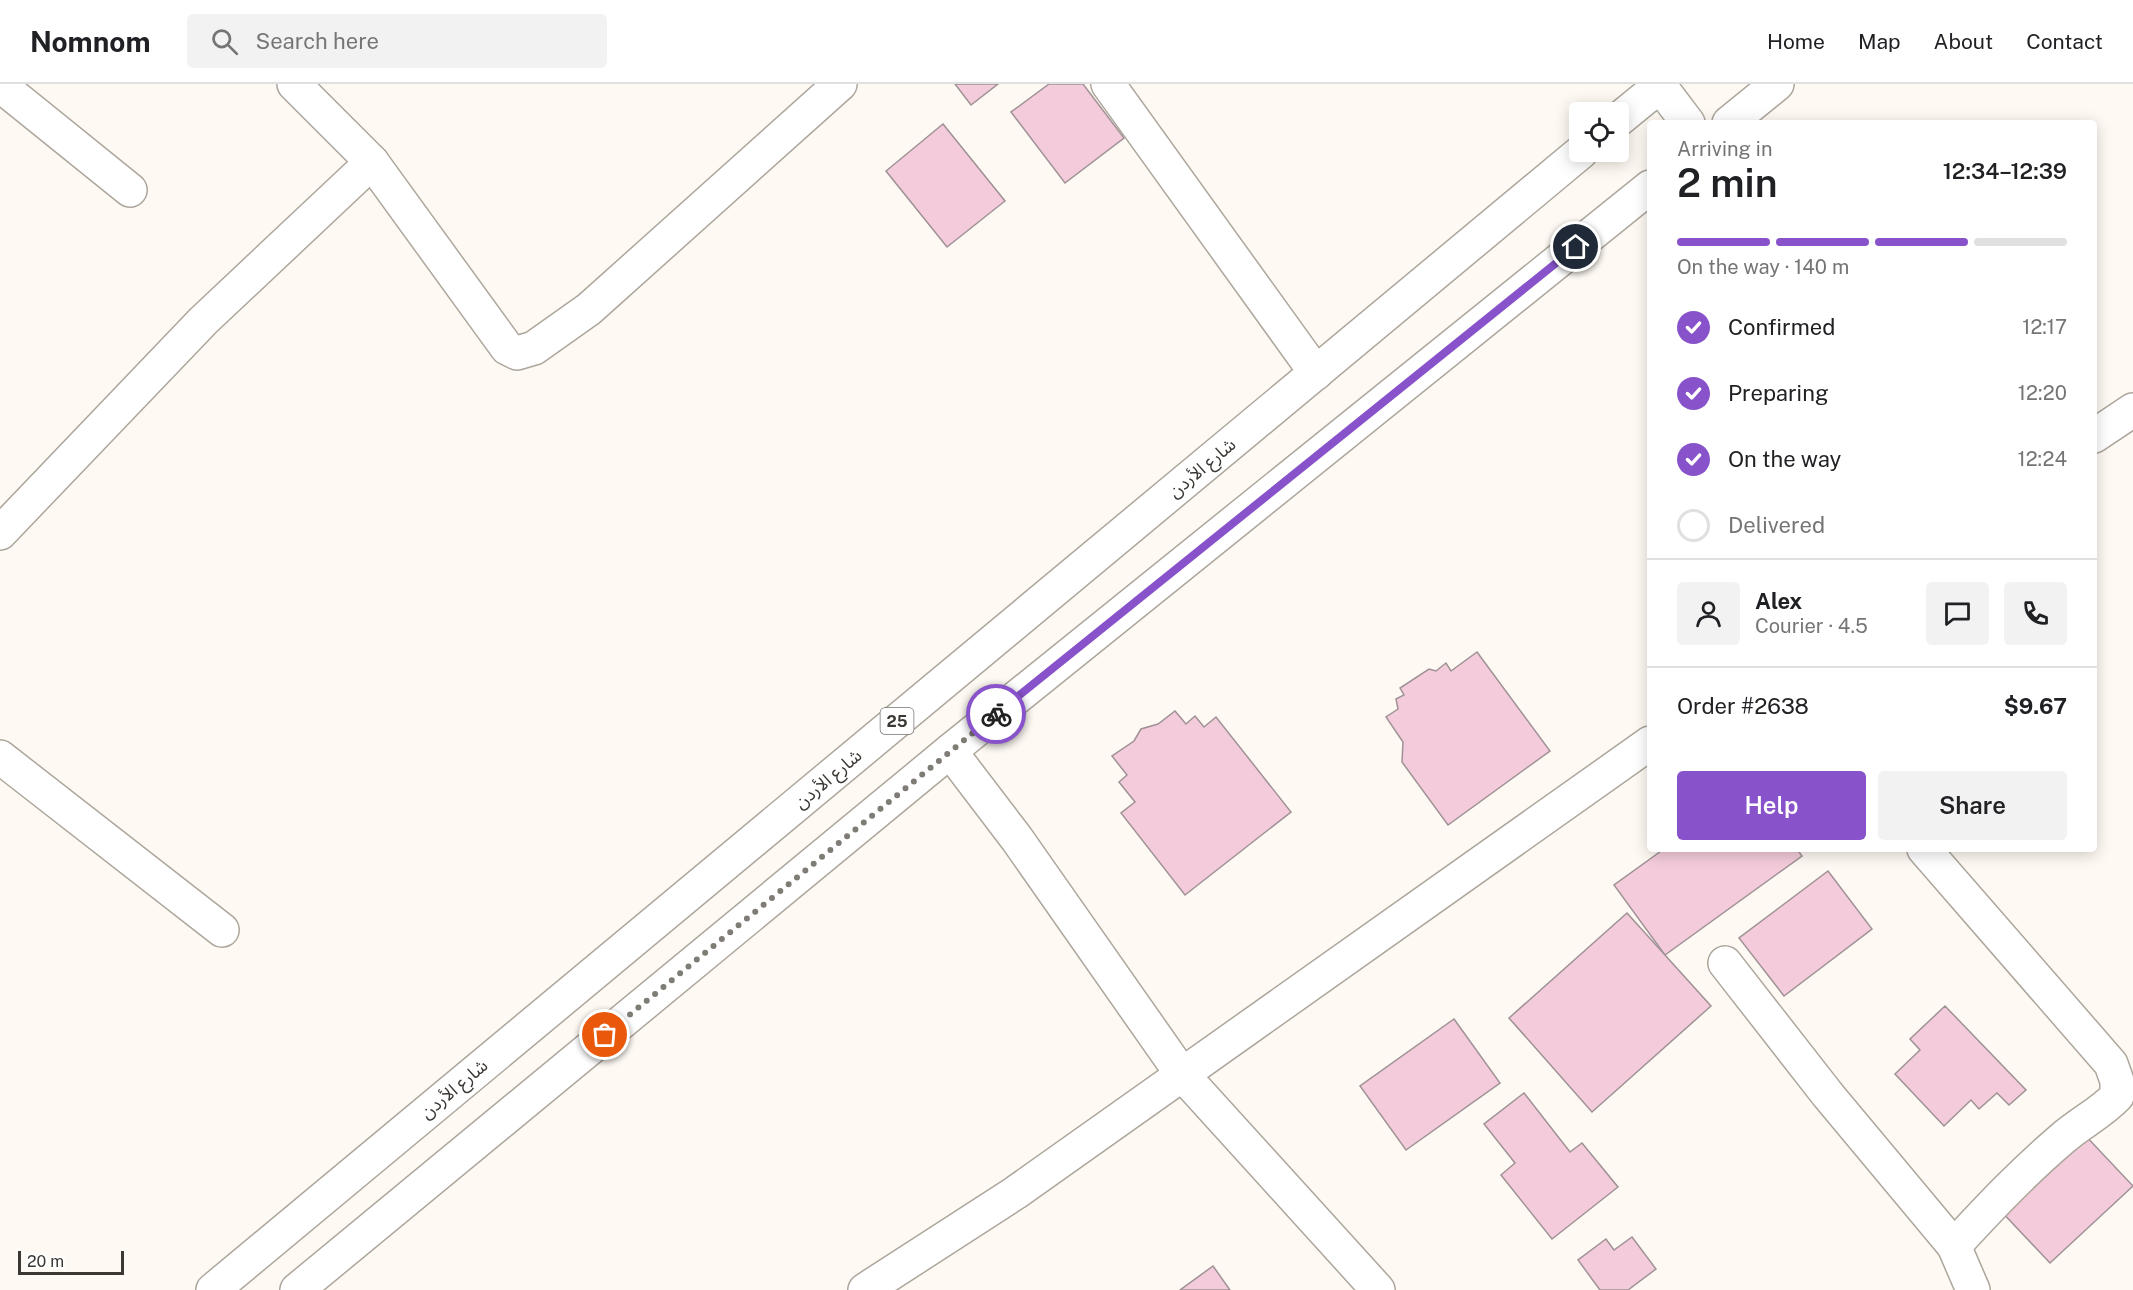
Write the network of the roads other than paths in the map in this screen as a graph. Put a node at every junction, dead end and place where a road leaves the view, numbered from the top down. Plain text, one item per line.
1 (294, 84) edge
2 (840, 84) edge
3 (1108, 84) edge
4 (1777, 84) edge
5 (0, 85) edge
6 (1661, 85) edge
7 (1629, 111) edge
8 (1686, 120) edge
9 (1733, 120) edge
10 (372, 162) junction
11 (1569, 162) edge
12 (1647, 189) edge
13 (130, 190) dead end
14 (1316, 373) junction
15 (2133, 410) edge
16 (2097, 434) edge
17 (0, 533) edge
18 (1647, 745) edge
19 (950, 751) junction
20 (0, 757) edge
21 (1927, 852) edge
22 (222, 930) dead end
23 (1725, 963) dead end
24 (1181, 1073) junction
25 (1954, 1246) junction
26 (213, 1290) edge
27 (297, 1290) edge
28 (866, 1290) edge
29 (1378, 1290) edge
30 (1973, 1290) edge

1 - 10 main road
2 - 10 main road
3 - 14 main road
4 - 9 main road
5 - 13 main road
6 - 7 main road
6 - 8 main road
10 - 17 main road
11 - 14 main road, شارع الأردن / 25
12 - 19 main road
14 - 26 main road, شارع الأردن / 25
15 - 16 main road
18 - 24 main road
19 - 24 main road
19 - 27 main road
20 - 22 main road
21 - 25 main road
23 - 25 main road
24 - 28 main road
24 - 29 main road
25 - 30 main road

